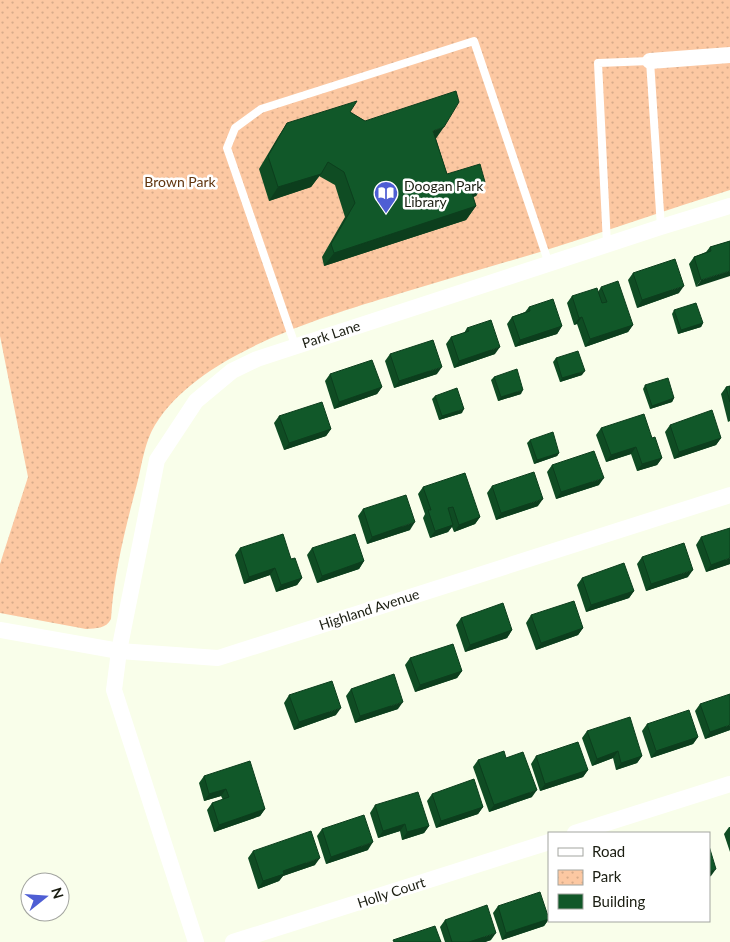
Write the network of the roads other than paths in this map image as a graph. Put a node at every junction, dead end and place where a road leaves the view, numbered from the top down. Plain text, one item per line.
1 (730, 55) edge
2 (650, 61) junction
3 (730, 206) edge
4 (661, 227) junction
5 (607, 244) junction
6 (548, 264) junction
7 (295, 345) junction
8 (730, 495) edge
9 (0, 630) edge
10 (119, 651) junction
11 (730, 784) edge
12 (578, 832) edge
13 (548, 842) edge
14 (196, 942) edge
15 (233, 942) edge

1 - 2 street
2 - 4 lane
2 - 5 lane
3 - 4 street, Park Lane
4 - 5 street, Park Lane
5 - 6 street, Park Lane
6 - 7 street, Park Lane
6 - 7 lane
7 - 10 street, Park Lane
8 - 10 street, Highland Avenue
9 - 10 street, Highland Avenue
10 - 14 street
11 - 12 street
13 - 15 street, Holly Court

